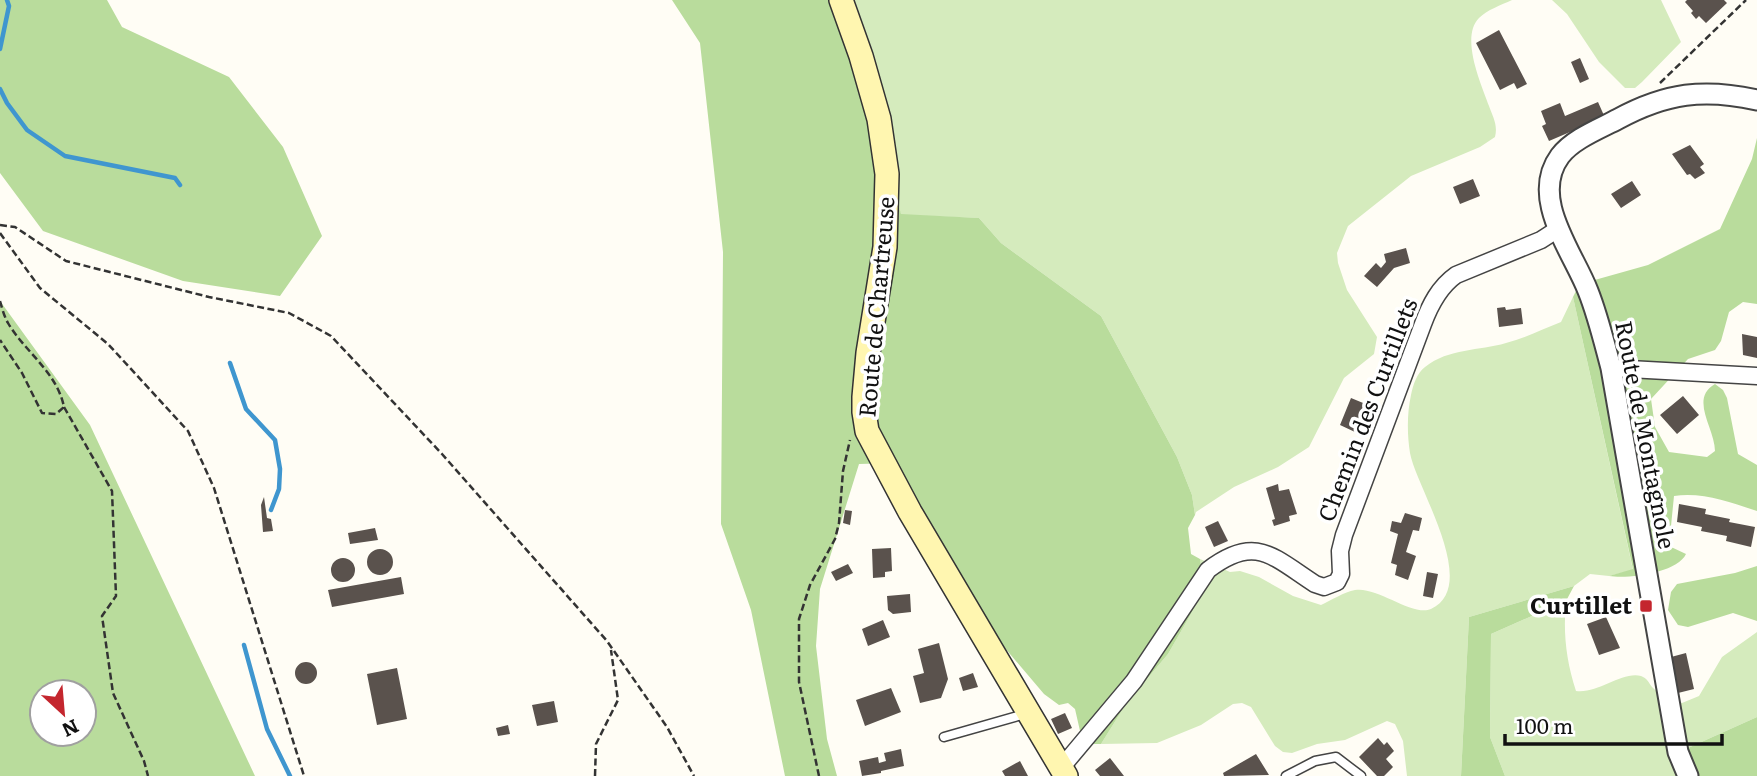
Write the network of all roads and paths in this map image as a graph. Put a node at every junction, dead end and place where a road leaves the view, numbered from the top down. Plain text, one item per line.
1 (841, 0) edge
2 (1746, 0) edge
3 (1757, 100) edge
4 (1651, 102) junction
5 (0, 225) edge
6 (1558, 229) junction
7 (0, 233) edge
8 (0, 302) edge
9 (0, 340) edge
10 (1611, 368) junction
11 (1757, 376) edge
12 (64, 407) junction
13 (864, 412) junction
14 (611, 647) junction
15 (1028, 713) junction
16 (944, 737) dead end
17 (1064, 772) edge
18 (148, 776) edge
19 (304, 776) edge
20 (595, 776) edge
21 (694, 776) edge
22 (819, 776) edge
23 (1286, 776) edge
24 (1361, 776) edge
25 (1688, 776) edge

1 - 13 main road, Route de Chartreuse
2 - 4 path
3 - 4 street, Route de Montagnole
4 - 6 street, Route de Montagnole
5 - 14 path
6 - 10 street, Route de Montagnole
6 - 17 street, Chemin des Curtillets
7 - 19 path
8 - 12 path
9 - 12 path
10 - 11 street
10 - 25 street, Route de Montagnole
12 - 18 path
13 - 15 main road, Route de Chartreuse
13 - 22 path
14 - 20 path
14 - 21 path
15 - 16 lane
15 - 17 main road, Route de Chartreuse
23 - 24 lane

